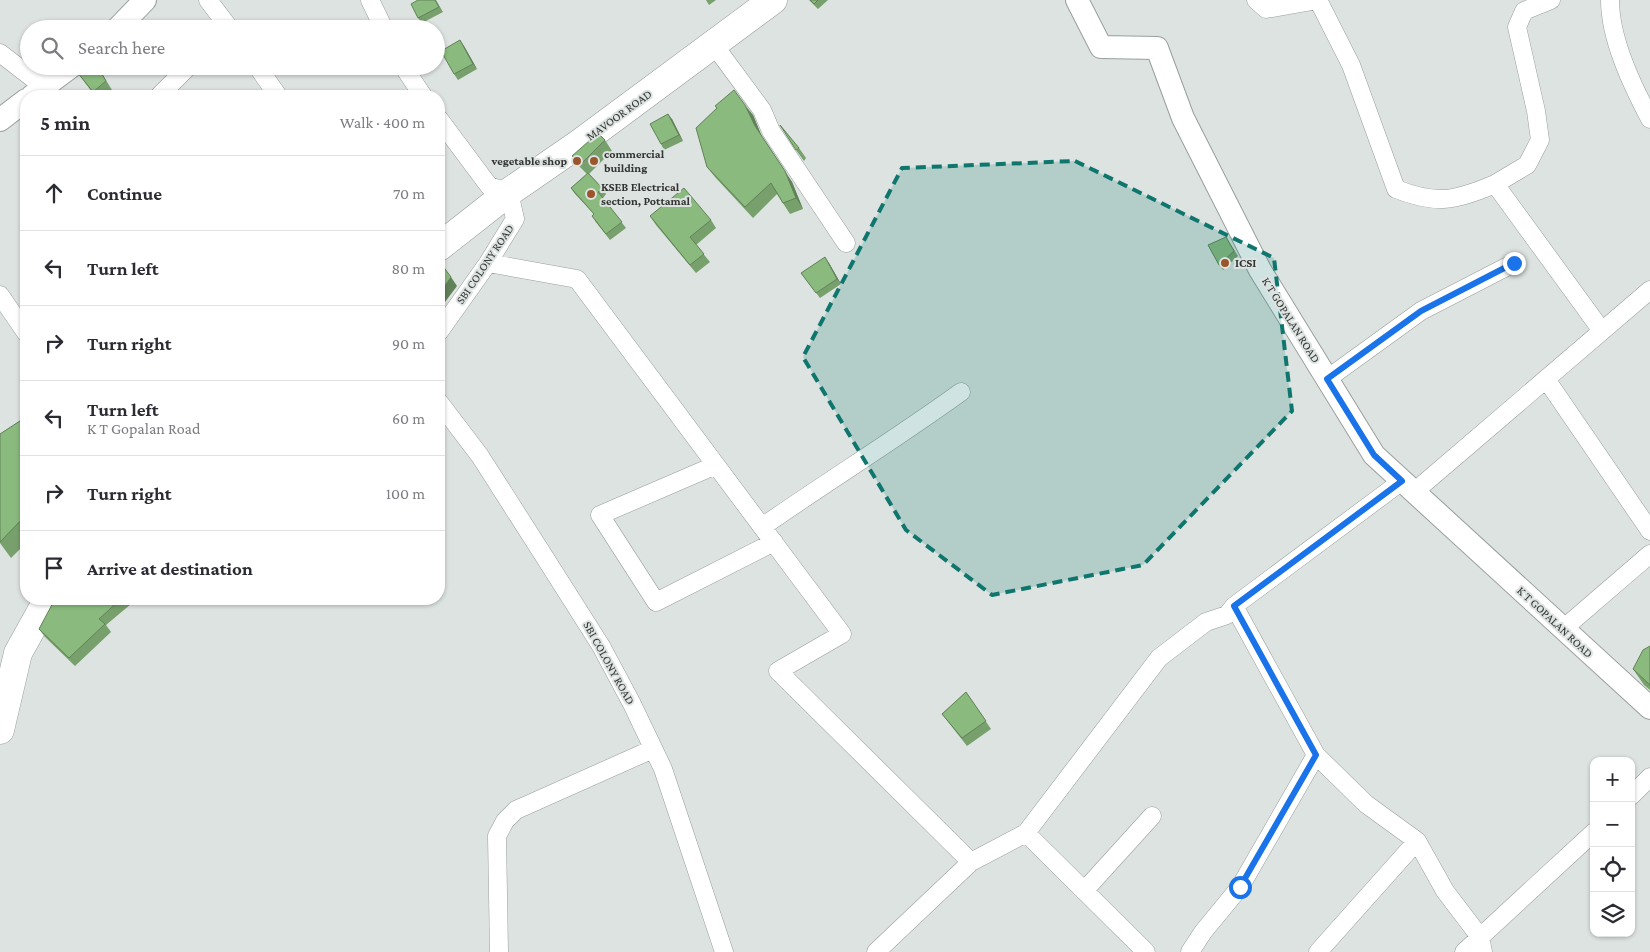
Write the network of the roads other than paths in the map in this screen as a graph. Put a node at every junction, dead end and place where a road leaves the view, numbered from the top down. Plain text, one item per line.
1 (145, 0) edge
2 (208, 0) edge
3 (370, 0) edge
4 (747, 0) edge
5 (773, 0) edge
6 (1077, 0) edge
7 (1256, 0) edge
8 (1551, 0) edge
9 (1610, 0) edge
10 (126, 20) edge
11 (223, 20) edge
12 (380, 20) edge
13 (714, 44) junction
14 (0, 54) edge
15 (20, 74) edge
16 (21, 75) edge
17 (60, 75) edge
18 (180, 75) edge
19 (263, 75) edge
20 (409, 75) edge
21 (36, 90) edge
22 (41, 90) edge
23 (165, 90) edge
24 (274, 90) edge
25 (419, 90) edge
26 (20, 105) edge
27 (1650, 119) edge
28 (0, 120) edge
29 (445, 126) edge
30 (1494, 184) junction
31 (499, 189) junction
32 (445, 223) edge
33 (445, 241) edge
34 (846, 243) dead end
35 (488, 263) junction
36 (1514, 263) dead end
37 (1650, 290) edge
38 (0, 295) edge
39 (20, 324) edge
40 (445, 324) edge
41 (1602, 331) junction
42 (1327, 379) junction
43 (1546, 379) junction
44 (961, 392) dead end
45 (445, 410) edge
46 (716, 465) junction
47 (1408, 487) junction
48 (762, 527) junction
49 (1650, 531) edge
50 (774, 542) junction
51 (1650, 554) edge
52 (26, 605) edge
53 (45, 605) edge
54 (1234, 606) junction
55 (1562, 629) junction
56 (0, 664) edge
57 (1650, 708) edge
58 (0, 730) edge
59 (653, 748) junction
60 (1316, 755) junction
61 (1650, 777) edge
62 (1635, 792) edge
63 (1152, 816) dead end
64 (1026, 833) junction
65 (1590, 836) edge
66 (1417, 841) junction
67 (971, 862) junction
68 (1084, 891) junction
69 (1481, 945) edge
70 (499, 952) edge
71 (724, 952) edge
72 (876, 952) edge
73 (1146, 952) edge
74 (1190, 952) edge
75 (1318, 952) edge
76 (1464, 952) edge

1 - 10 street
2 - 11 street
3 - 12 street
4 - 31 main road, MAVOOR ROAD
5 - 13 main road, MAVOOR ROAD
6 - 42 street, K T GOPALAN ROAD
7 - 30 street
8 - 30 street
9 - 27 street
13 - 31 main road, MAVOOR ROAD
13 - 34 street
14 - 15 street
16 - 21 street
17 - 22 street
18 - 23 street
19 - 24 street
20 - 25 street
26 - 28 street
29 - 31 street
30 - 41 street
31 - 32 main road, MAVOOR ROAD
31 - 33 main road, MAVOOR ROAD
31 - 35 street, SBI COLONY ROAD
35 - 40 street, SBI COLONY ROAD
35 - 46 street
36 - 42 street
37 - 41 street
38 - 39 street
41 - 43 street
42 - 47 street, K T GOPALAN ROAD
43 - 47 street
43 - 49 street
44 - 48 street
45 - 59 street, SBI COLONY ROAD
46 - 48 street
46 - 50 street
47 - 54 street
47 - 55 street, K T GOPALAN ROAD
48 - 50 street
50 - 67 street
51 - 55 street
52 - 56 main road
53 - 58 main road
54 - 60 street
54 - 64 street
55 - 57 street, K T GOPALAN ROAD
59 - 70 street
59 - 71 street, SBI COLONY ROAD
60 - 66 street
60 - 74 street
61 - 62 street
63 - 68 street
64 - 67 street
64 - 68 street
65 - 69 street
66 - 69 street
66 - 75 street
67 - 72 street
68 - 73 street
69 - 76 street

